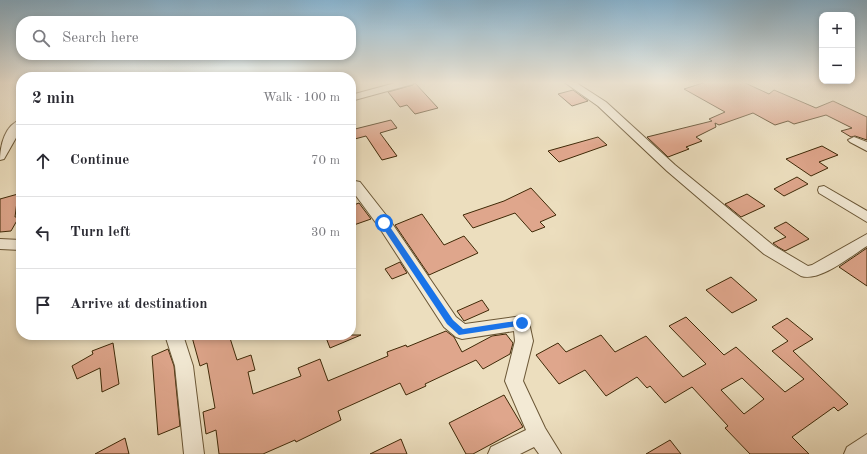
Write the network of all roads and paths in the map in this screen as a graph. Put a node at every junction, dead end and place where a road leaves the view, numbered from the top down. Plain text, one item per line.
1 (601, 103) edge
2 (16, 127) edge
3 (854, 140) dead end
4 (867, 147) edge
5 (0, 156) edge
6 (356, 186) edge
7 (824, 190) dead end
8 (867, 217) edge
9 (867, 239) edge
10 (0, 244) edge
11 (16, 245) edge
12 (176, 340) edge
13 (538, 435) junction
14 (867, 444) edge
15 (194, 454) edge
16 (498, 454) edge
17 (551, 454) edge
18 (854, 454) edge

1 - 9 street
2 - 5 street
3 - 4 street
6 - 13 street
7 - 8 street
10 - 11 street
12 - 15 street
13 - 16 street
13 - 17 street
14 - 18 street

